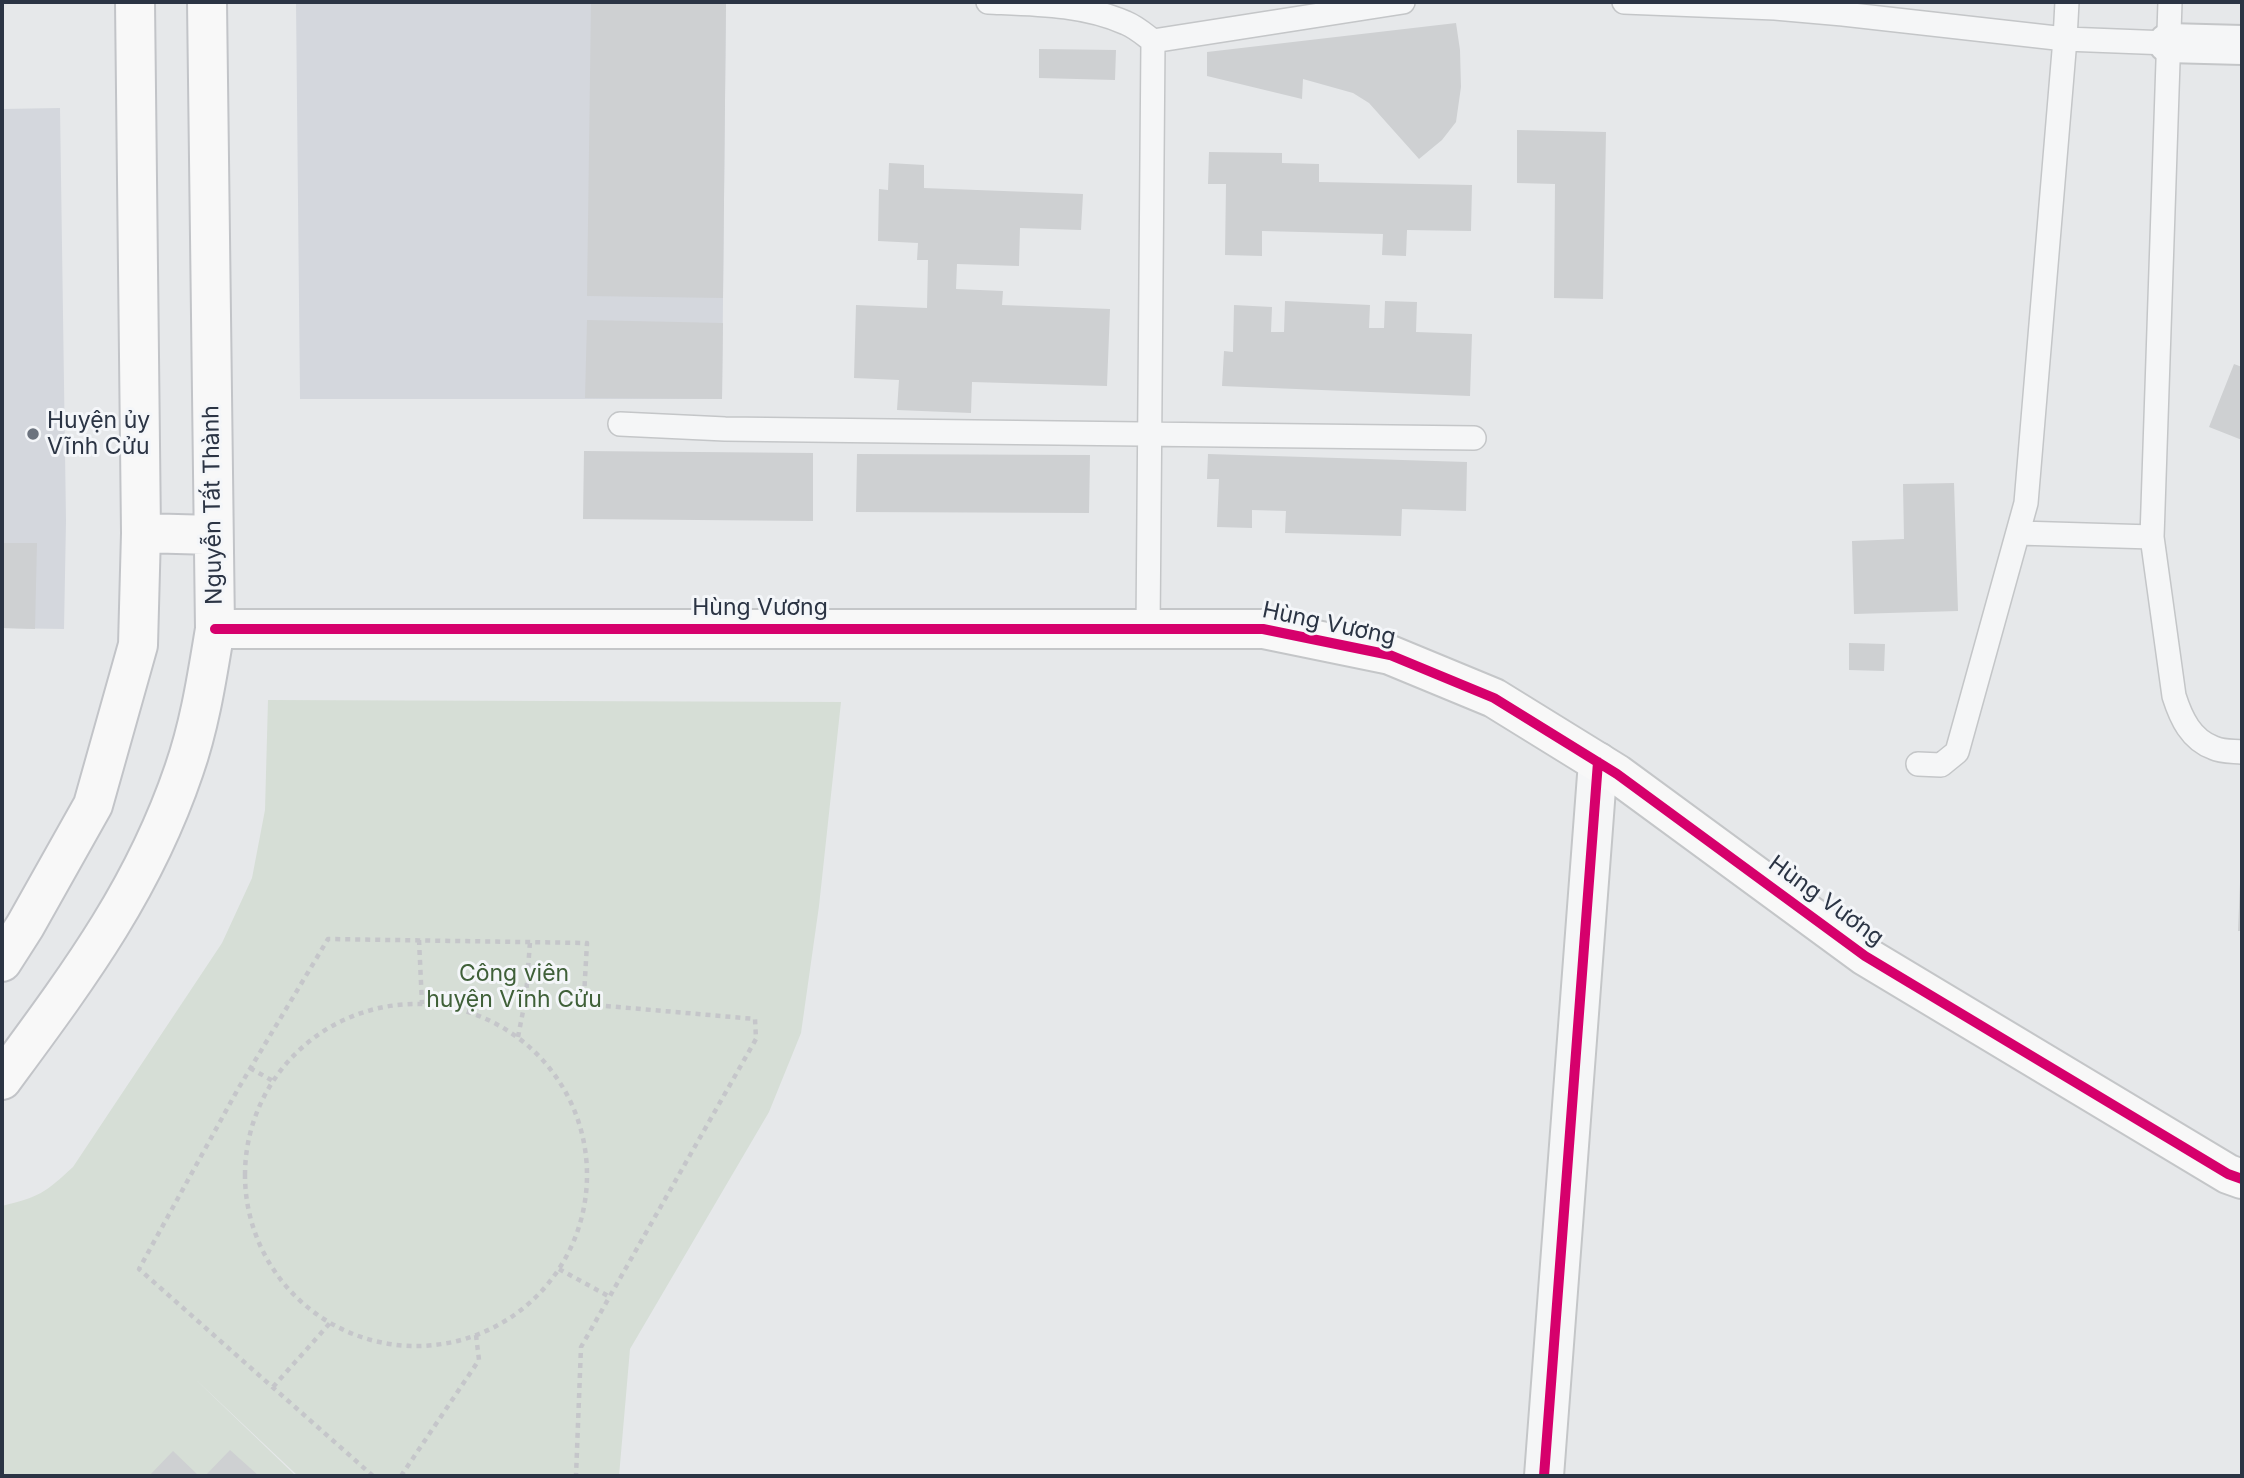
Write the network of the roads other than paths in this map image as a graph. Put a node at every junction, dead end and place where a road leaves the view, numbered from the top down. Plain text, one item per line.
1 (135, 2) edge
2 (207, 2) edge
3 (988, 2) edge
4 (1403, 2) edge
5 (1624, 2) edge
6 (2067, 2) edge
7 (2170, 2) edge
8 (1761, 5) edge
9 (2065, 39) junction
10 (1153, 41) junction
11 (2168, 43) junction
12 (2242, 45) edge
13 (620, 424) dead end
14 (1149, 436) junction
15 (1474, 438) dead end
16 (141, 533) junction
17 (2019, 533) junction
18 (213, 536) junction
19 (2152, 537) junction
20 (215, 629) junction
21 (1148, 629) junction
22 (2242, 752) edge
23 (1598, 762) junction
24 (1918, 764) dead end
25 (2, 962) edge
26 (2, 1080) edge
27 (2242, 1180) edge
28 (1544, 1476) edge

1 - 16 main road
2 - 18 main road, Nguyễn Tất Thành
3 - 10 lane
4 - 10 lane
5 - 8 lane
6 - 9 lane
7 - 11 lane
8 - 9 lane
9 - 11 lane
9 - 17 lane
10 - 14 lane
11 - 12 street
11 - 19 lane
13 - 14 lane
14 - 15 lane
14 - 21 lane
16 - 18 main road
16 - 25 main road
17 - 19 lane
17 - 24 lane
18 - 20 main road, Nguyễn Tất Thành
19 - 22 lane
20 - 21 main road, Hùng Vương
20 - 26 main road, Nguyễn Tất Thành
21 - 23 main road, Hùng Vương
23 - 27 main road, Hùng Vương
23 - 28 street

